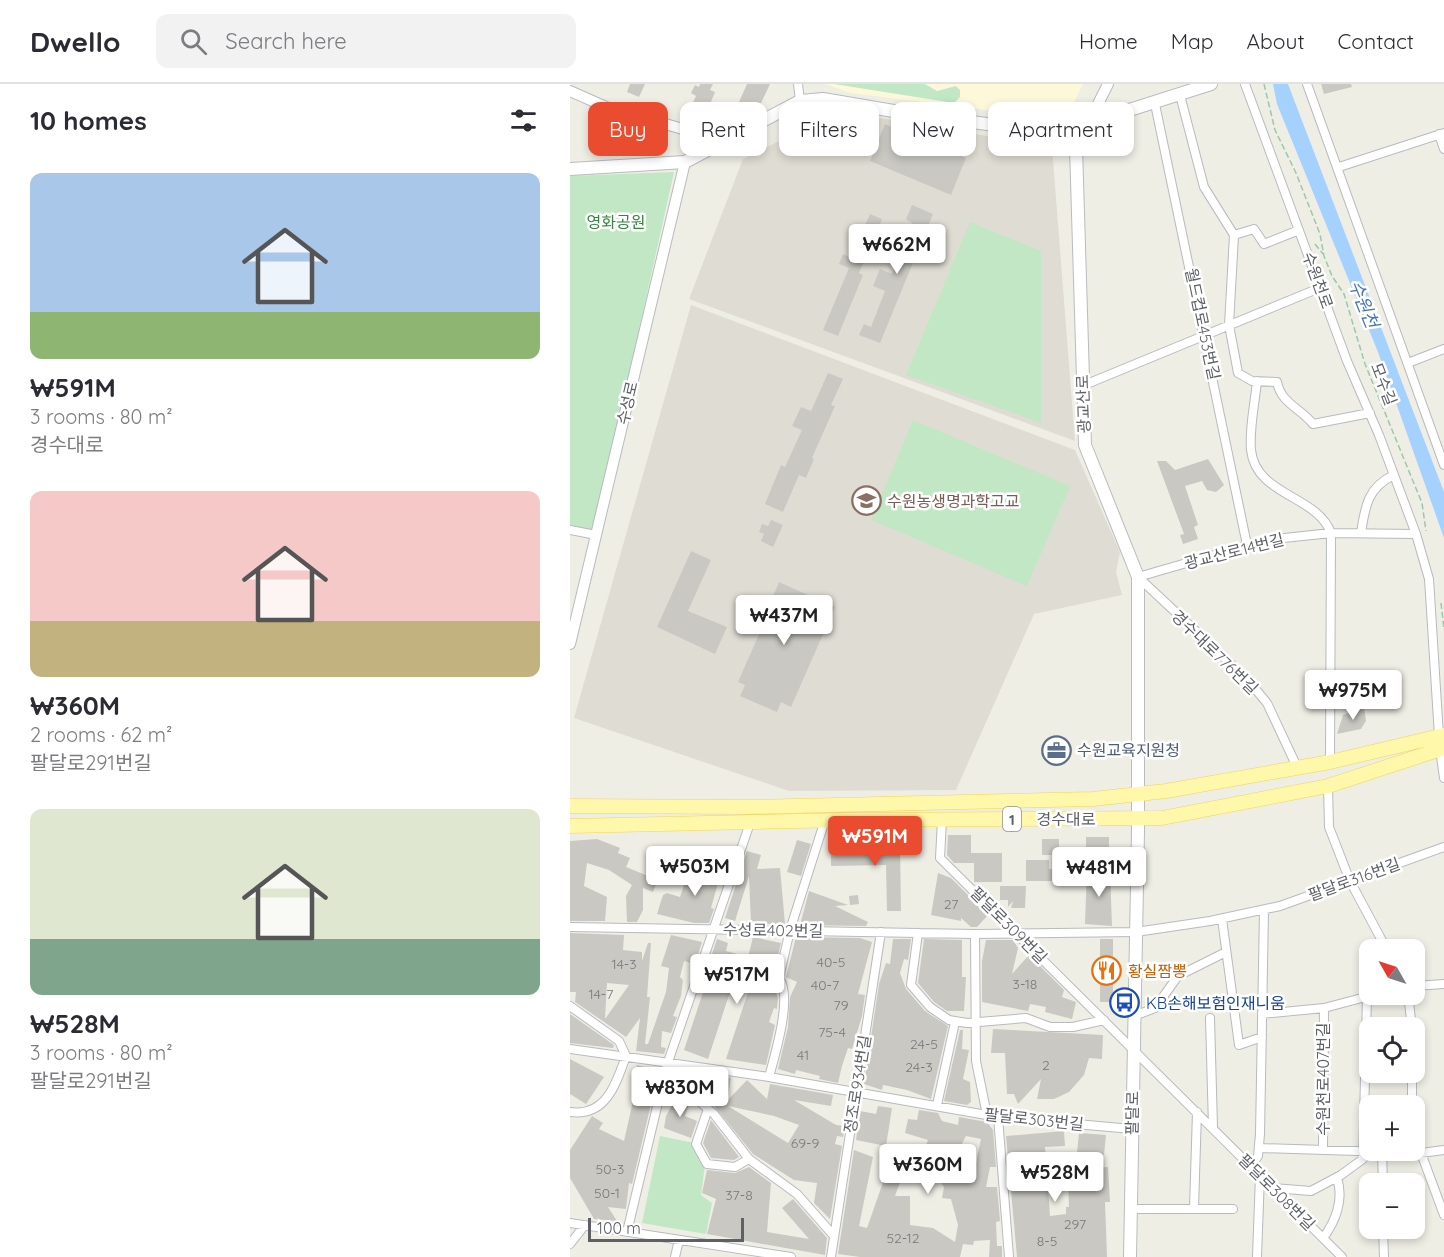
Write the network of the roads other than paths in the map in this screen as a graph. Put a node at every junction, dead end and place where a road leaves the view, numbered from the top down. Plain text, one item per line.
1 (798, 84) edge
2 (1108, 84) edge
3 (1211, 84) edge
4 (1245, 84) edge
5 (1307, 84) edge
6 (570, 91) edge
7 (1180, 95) junction
8 (800, 101) junction
9 (1099, 102) edge
10 (1155, 104) junction
11 (1134, 110) edge
12 (767, 120) edge
13 (988, 124) edge
14 (680, 128) edge
15 (1441, 134) edge
16 (1444, 149) edge
17 (699, 156) edge
18 (1076, 156) edge
19 (686, 162) junction
20 (1339, 167) junction
21 (570, 169) edge
22 (1299, 230) junction
23 (1234, 235) junction
24 (1322, 288) junction
25 (1229, 326) junction
26 (1206, 335) junction
27 (1444, 349) edge
28 (1408, 363) junction
29 (1257, 381) junction
30 (1082, 386) junction
31 (1370, 413) junction
32 (1444, 465) edge
33 (1394, 475) junction
34 (570, 530) edge
35 (1331, 533) junction
36 (1361, 533) junction
37 (1416, 534) junction
38 (596, 535) junction
39 (1247, 545) junction
40 (1138, 577) junction
41 (570, 644) edge
42 (1442, 742) edge
43 (1330, 762) junction
44 (1297, 767) junction
45 (1444, 778) edge
46 (1328, 786) junction
47 (1139, 794) junction
48 (570, 806) edge
49 (825, 820) junction
50 (942, 820) junction
51 (1138, 820) junction
52 (750, 823) junction
53 (570, 826) edge
54 (1444, 847) edge
55 (1350, 881) junction
56 (1264, 910) junction
57 (1222, 919) junction
58 (570, 927) edge
59 (715, 929) junction
60 (790, 930) junction
61 (881, 932) junction
62 (1016, 932) junction
63 (1136, 932) junction
64 (918, 933) junction
65 (975, 934) junction
66 (1381, 939) edge
67 (1226, 951) junction
68 (1444, 984) edge
69 (1425, 985) edge
70 (1359, 999) edge
71 (1367, 1005) edge
72 (570, 1006) edge
73 (1324, 1008) junction
74 (1262, 1014) junction
75 (1134, 1016) junction
76 (1210, 1018) dead end
77 (1104, 1020) junction
78 (955, 1022) junction
79 (975, 1022) junction
80 (1262, 1037) junction
81 (1133, 1048) junction
82 (570, 1049) edge
83 (626, 1056) junction
84 (667, 1065) junction
85 (769, 1077) junction
86 (664, 1078) junction
87 (855, 1092) junction
88 (1365, 1095) edge
89 (937, 1105) junction
90 (708, 1109) junction
91 (570, 1112) edge
92 (1197, 1112) junction
93 (987, 1115) junction
94 (998, 1116) junction
95 (1213, 1127) junction
96 (1131, 1129) junction
97 (1259, 1148) junction
98 (1323, 1150) junction
99 (1444, 1150) edge
100 (1359, 1152) edge
101 (1425, 1152) edge
102 (749, 1160) junction
103 (1360, 1161) edge
104 (1424, 1161) edge
105 (1251, 1166) junction
106 (1260, 1175) junction
107 (1336, 1178) junction
108 (1273, 1188) junction
109 (1194, 1208) junction
110 (1132, 1209) junction
111 (1233, 1209) dead end
112 (1444, 1215) edge
113 (570, 1223) edge
114 (585, 1225) junction
115 (627, 1232) junction
116 (834, 1236) junction
117 (1323, 1239) junction
118 (1383, 1239) edge
119 (679, 1240) junction
120 (570, 1244) edge
121 (675, 1257) edge
122 (791, 1257) edge
123 (831, 1257) edge
124 (1009, 1257) edge
125 (1130, 1257) edge
126 (1257, 1257) edge
127 (1342, 1257) edge
128 (1384, 1257) edge

1 - 8 street
2 - 9 street, 광교산로
3 - 7 main road
4 - 22 street, 수원천로
5 - 20 street
6 - 14 street
7 - 10 main road
7 - 23 street
8 - 12 main road
8 - 13 main road
10 - 11 main road
10 - 26 street, 월드컵로453번길
15 - 16 street
15 - 20 street
17 - 19 main road
18 - 30 main road, 광교산로
19 - 21 main road
19 - 38 street, 수성로
20 - 28 street
22 - 23 street
22 - 24 street, 수원천로
23 - 25 street
24 - 25 street
24 - 31 street, 수원천로
25 - 26 street
25 - 29 street
26 - 30 street
26 - 39 street, 월드컵로453번길
27 - 28 street
28 - 32 street
29 - 31 street
29 - 35 street
30 - 40 main road, 광교산로
31 - 33 street, 수원천로
33 - 36 street
33 - 37 street, 수원천로
34 - 38 street
35 - 36 street, 광교산로14번길
35 - 39 street, 광교산로14번길
35 - 43 street
36 - 37 street, 광교산로14번길
37 - 42 street, 수원천로
38 - 41 street, 수성로
39 - 40 street, 광교산로14번길
40 - 44 street, 경수대로776번길
40 - 47 main road, 광교산로
42 - 43 main road, 경수대로 / 1
42 - 45 street, 수원천로
42 - 46 main road, 경수대로 / 1
43 - 44 main road, 경수대로 / 1
44 - 47 main road, 경수대로 / 1
46 - 51 main road, 경수대로 / 1
46 - 55 street
47 - 48 main road, 경수대로 / 1
47 - 51 main road, 팔달로
49 - 50 main road, 경수대로 / 1
49 - 52 main road, 경수대로 / 1
49 - 60 street
50 - 51 main road, 경수대로 / 1
50 - 62 street, 팔달로309번길
51 - 63 main road, 팔달로
52 - 53 main road, 경수대로 / 1
52 - 59 street
54 - 55 street, 팔달로316번길
55 - 56 street, 팔달로316번길
55 - 66 street
56 - 57 street, 팔달로316번길
56 - 74 street
57 - 63 street, 팔달로316번길
57 - 67 street
58 - 59 street, 수성로402번길
59 - 60 street, 수성로402번길
59 - 84 street
60 - 61 street, 수성로402번길
60 - 85 street
61 - 64 street, 수성로402번길
61 - 87 street, 정조로934번길
62 - 63 street, 수성로402번길
62 - 65 street, 수성로402번길
62 - 77 street, 팔달로309번길
63 - 75 main road, 팔달로
64 - 65 street, 수성로402번길
64 - 78 street
65 - 79 street
67 - 75 street
67 - 80 street
68 - 69 street
70 - 73 street
71 - 88 street
72 - 83 street
73 - 74 street
73 - 98 street, 수원천로407번길
74 - 80 street
75 - 81 main road, 팔달로
76 - 95 street
77 - 79 street
77 - 81 street, 팔달로309번길
78 - 79 street
78 - 89 street
79 - 93 street
80 - 97 street
81 - 92 street, 팔달로308번길
81 - 96 main road, 팔달로
82 - 83 street, 팔달로303번길
83 - 84 street, 팔달로303번길
83 - 91 street
84 - 85 street, 팔달로303번길
84 - 86 street
85 - 87 street, 팔달로303번길
86 - 90 street
86 - 115 street
87 - 89 street, 팔달로303번길
87 - 116 street, 정조로934번길
89 - 93 street, 팔달로303번길
90 - 102 street
90 - 102 street
92 - 95 street, 팔달로308번길
92 - 109 street
93 - 94 street, 팔달로303번길
94 - 96 street, 팔달로303번길
94 - 124 street
95 - 105 street, 팔달로308번길
96 - 110 main road, 팔달로
97 - 98 street, 수원천로407번길
97 - 105 street
98 - 100 street, 수원천로407번길
99 - 101 street, 수원천로407번길
102 - 116 street
103 - 107 street
104 - 112 street
105 - 106 street, 팔달로308번길
106 - 108 street, 팔달로308번길
106 - 126 street
107 - 108 street
107 - 117 street
108 - 117 street, 팔달로308번길
109 - 110 street
109 - 111 street
110 - 125 main road, 팔달로
113 - 114 street
114 - 115 street
114 - 120 street
115 - 119 street
116 - 123 street, 정조로934번길
117 - 127 street, 팔달로308번길
118 - 128 street
119 - 121 street
119 - 122 street

